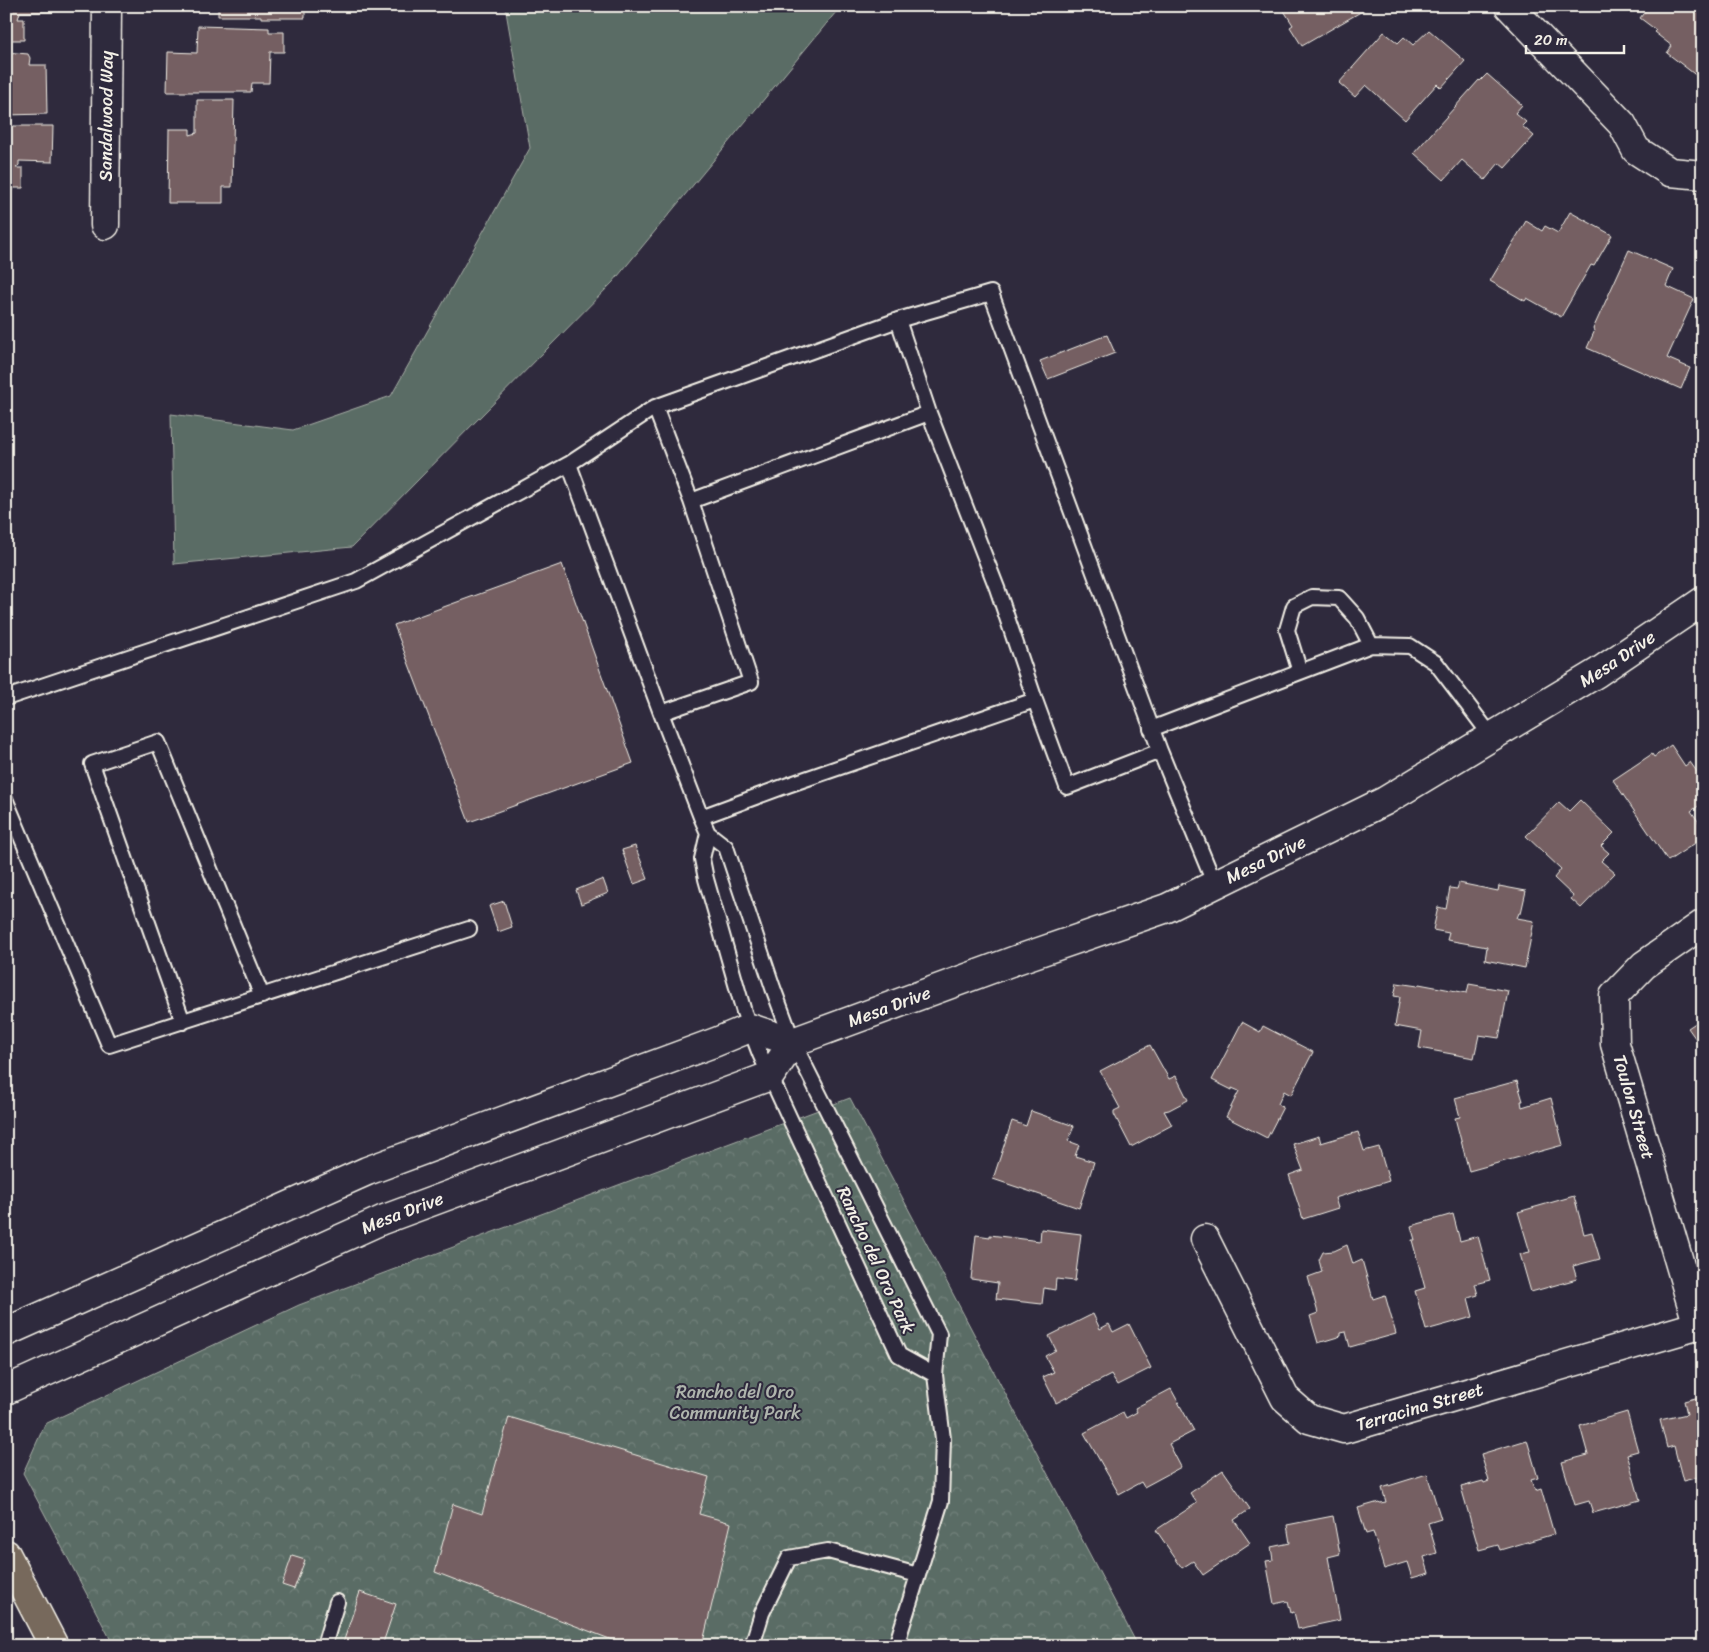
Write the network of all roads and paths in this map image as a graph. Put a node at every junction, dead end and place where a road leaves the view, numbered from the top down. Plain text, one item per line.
1 (107, 6) edge
2 (1509, 6) edge
3 (1703, 175) edge
4 (105, 225) dead end
5 (898, 320) junction
6 (655, 407) junction
7 (929, 413) junction
8 (570, 464) junction
9 (692, 501) junction
10 (1703, 601) edge
11 (1371, 645) junction
12 (1300, 672) junction
13 (6, 698) edge
14 (1036, 700) junction
15 (661, 713) junction
16 (1152, 729) junction
17 (1492, 737) junction
18 (1160, 751) junction
19 (6, 801) edge
20 (702, 818) junction
21 (708, 833) junction
22 (1215, 885) junction
23 (1703, 924) edge
24 (469, 929) dead end
25 (262, 996) junction
26 (183, 1022) junction
27 (750, 1028) junction
28 (793, 1042) junction
29 (765, 1065) junction
30 (1205, 1239) dead end
31 (1700, 1325) edge
32 (6, 1332) edge
33 (935, 1375) junction
34 (6, 1390) edge
35 (6, 1554) edge
36 (918, 1575) junction
37 (337, 1602) dead end
38 (54, 1646) edge
39 (324, 1646) edge
40 (752, 1646) edge
41 (896, 1646) edge

1 - 4 main road, Sandalwood Way
2 - 3 main road
5 - 6 lane
5 - 7 lane
5 - 16 lane
6 - 8 lane
6 - 9 lane
7 - 9 lane
7 - 14 lane
8 - 13 lane
8 - 15 lane
9 - 15 lane
10 - 17 main road, Mesa Drive
11 - 12 lane
11 - 12 lane
11 - 17 lane
12 - 16 lane
14 - 18 lane
14 - 20 lane
15 - 20 lane
16 - 18 lane
17 - 22 main road, Mesa Drive
18 - 22 lane
19 - 26 lane
20 - 21 lane
21 - 27 lane, Rancho del Oro Park
21 - 28 lane
22 - 28 main road, Mesa Drive
23 - 31 main road, Toulon Street
24 - 25 lane
25 - 26 lane
25 - 26 lane
27 - 28 main road
27 - 29 lane, Rancho del Oro Park
27 - 32 main road
28 - 29 main road
28 - 33 lane
29 - 33 lane, Rancho del Oro Park
29 - 34 main road, Mesa Drive
30 - 31 main road, Terracina Street
33 - 36 lane
35 - 38 main road
36 - 40 lane
36 - 41 lane
37 - 39 lane

